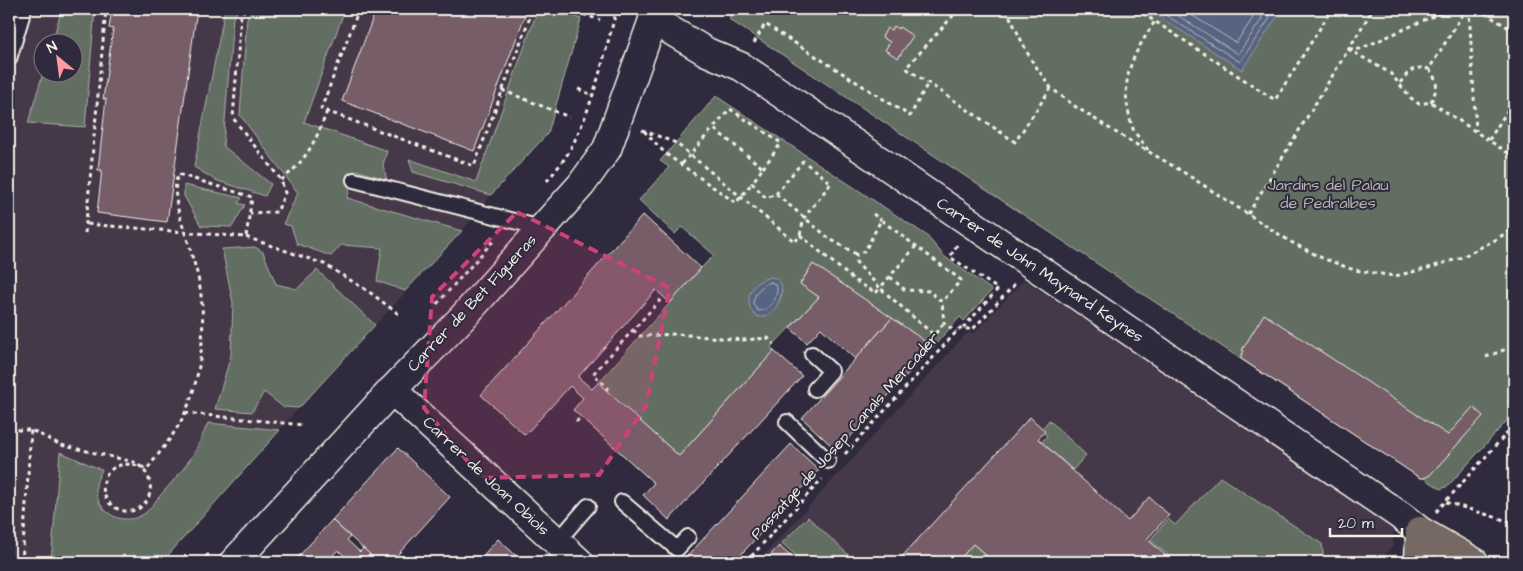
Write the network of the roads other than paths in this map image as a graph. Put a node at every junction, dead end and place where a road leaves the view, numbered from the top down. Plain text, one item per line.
1 (24, 9) edge
2 (653, 14) edge
3 (9, 59) edge
4 (354, 180) dead end
5 (541, 228) junction
6 (812, 354) dead end
7 (815, 389) dead end
8 (392, 390) junction
9 (787, 422) dead end
10 (832, 464) road end
11 (622, 502) dead end
12 (588, 506) dead end
13 (1420, 531) junction
14 (688, 537) dead end
15 (557, 542) junction
16 (224, 555) edge
17 (579, 562) edge
18 (1419, 562) edge
19 (1474, 562) edge

1 - 3 lane
2 - 5 street, Carrer de Bet Figueras
2 - 13 street, Carrer de John Maynard Keynes
4 - 5 lane
5 - 8 street, Carrer de Bet Figueras
6 - 7 lane
8 - 15 street, Carrer de Joan Obiols
8 - 16 street, Carrer de Bet Figueras
9 - 10 lane
11 - 14 lane
12 - 15 lane
13 - 18 main road
13 - 19 main road
15 - 17 street, Carrer de Joan Obiols

